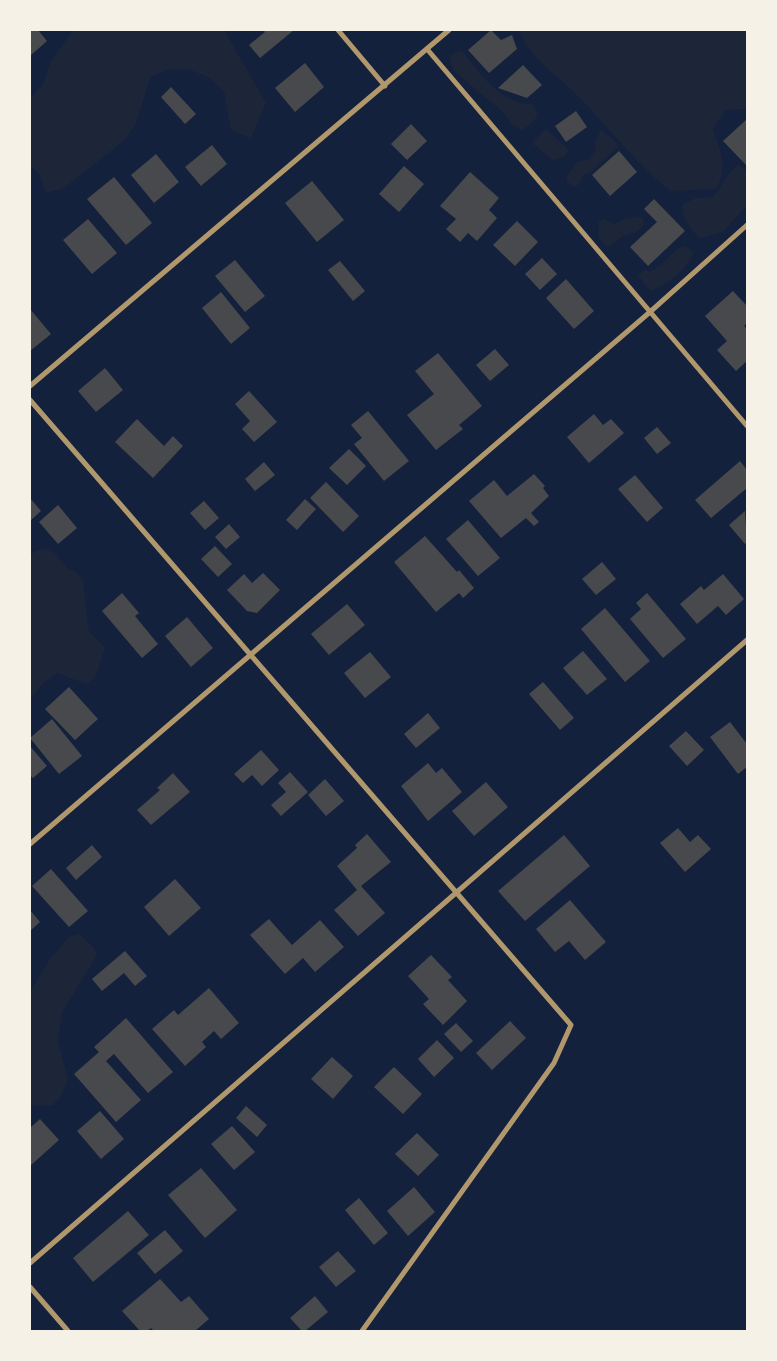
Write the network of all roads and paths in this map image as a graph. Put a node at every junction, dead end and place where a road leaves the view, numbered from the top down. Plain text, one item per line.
1 (338, 30) edge
2 (448, 30) edge
3 (427, 49) junction
4 (385, 86) junction
5 (747, 225) edge
6 (650, 312) junction
7 (30, 386) edge
8 (30, 400) edge
9 (747, 426) edge
10 (747, 640) edge
11 (251, 654) junction
12 (30, 844) edge
13 (457, 893) junction
14 (30, 1263) edge
15 (30, 1287) edge
16 (68, 1331) edge
17 (362, 1331) edge

1 - 4 street
2 - 3 street
3 - 4 street
3 - 6 street
4 - 7 street
5 - 6 street
6 - 9 street
6 - 11 street
8 - 11 street
10 - 13 street
11 - 12 street
11 - 13 street
13 - 14 street
13 - 17 street
15 - 16 street

